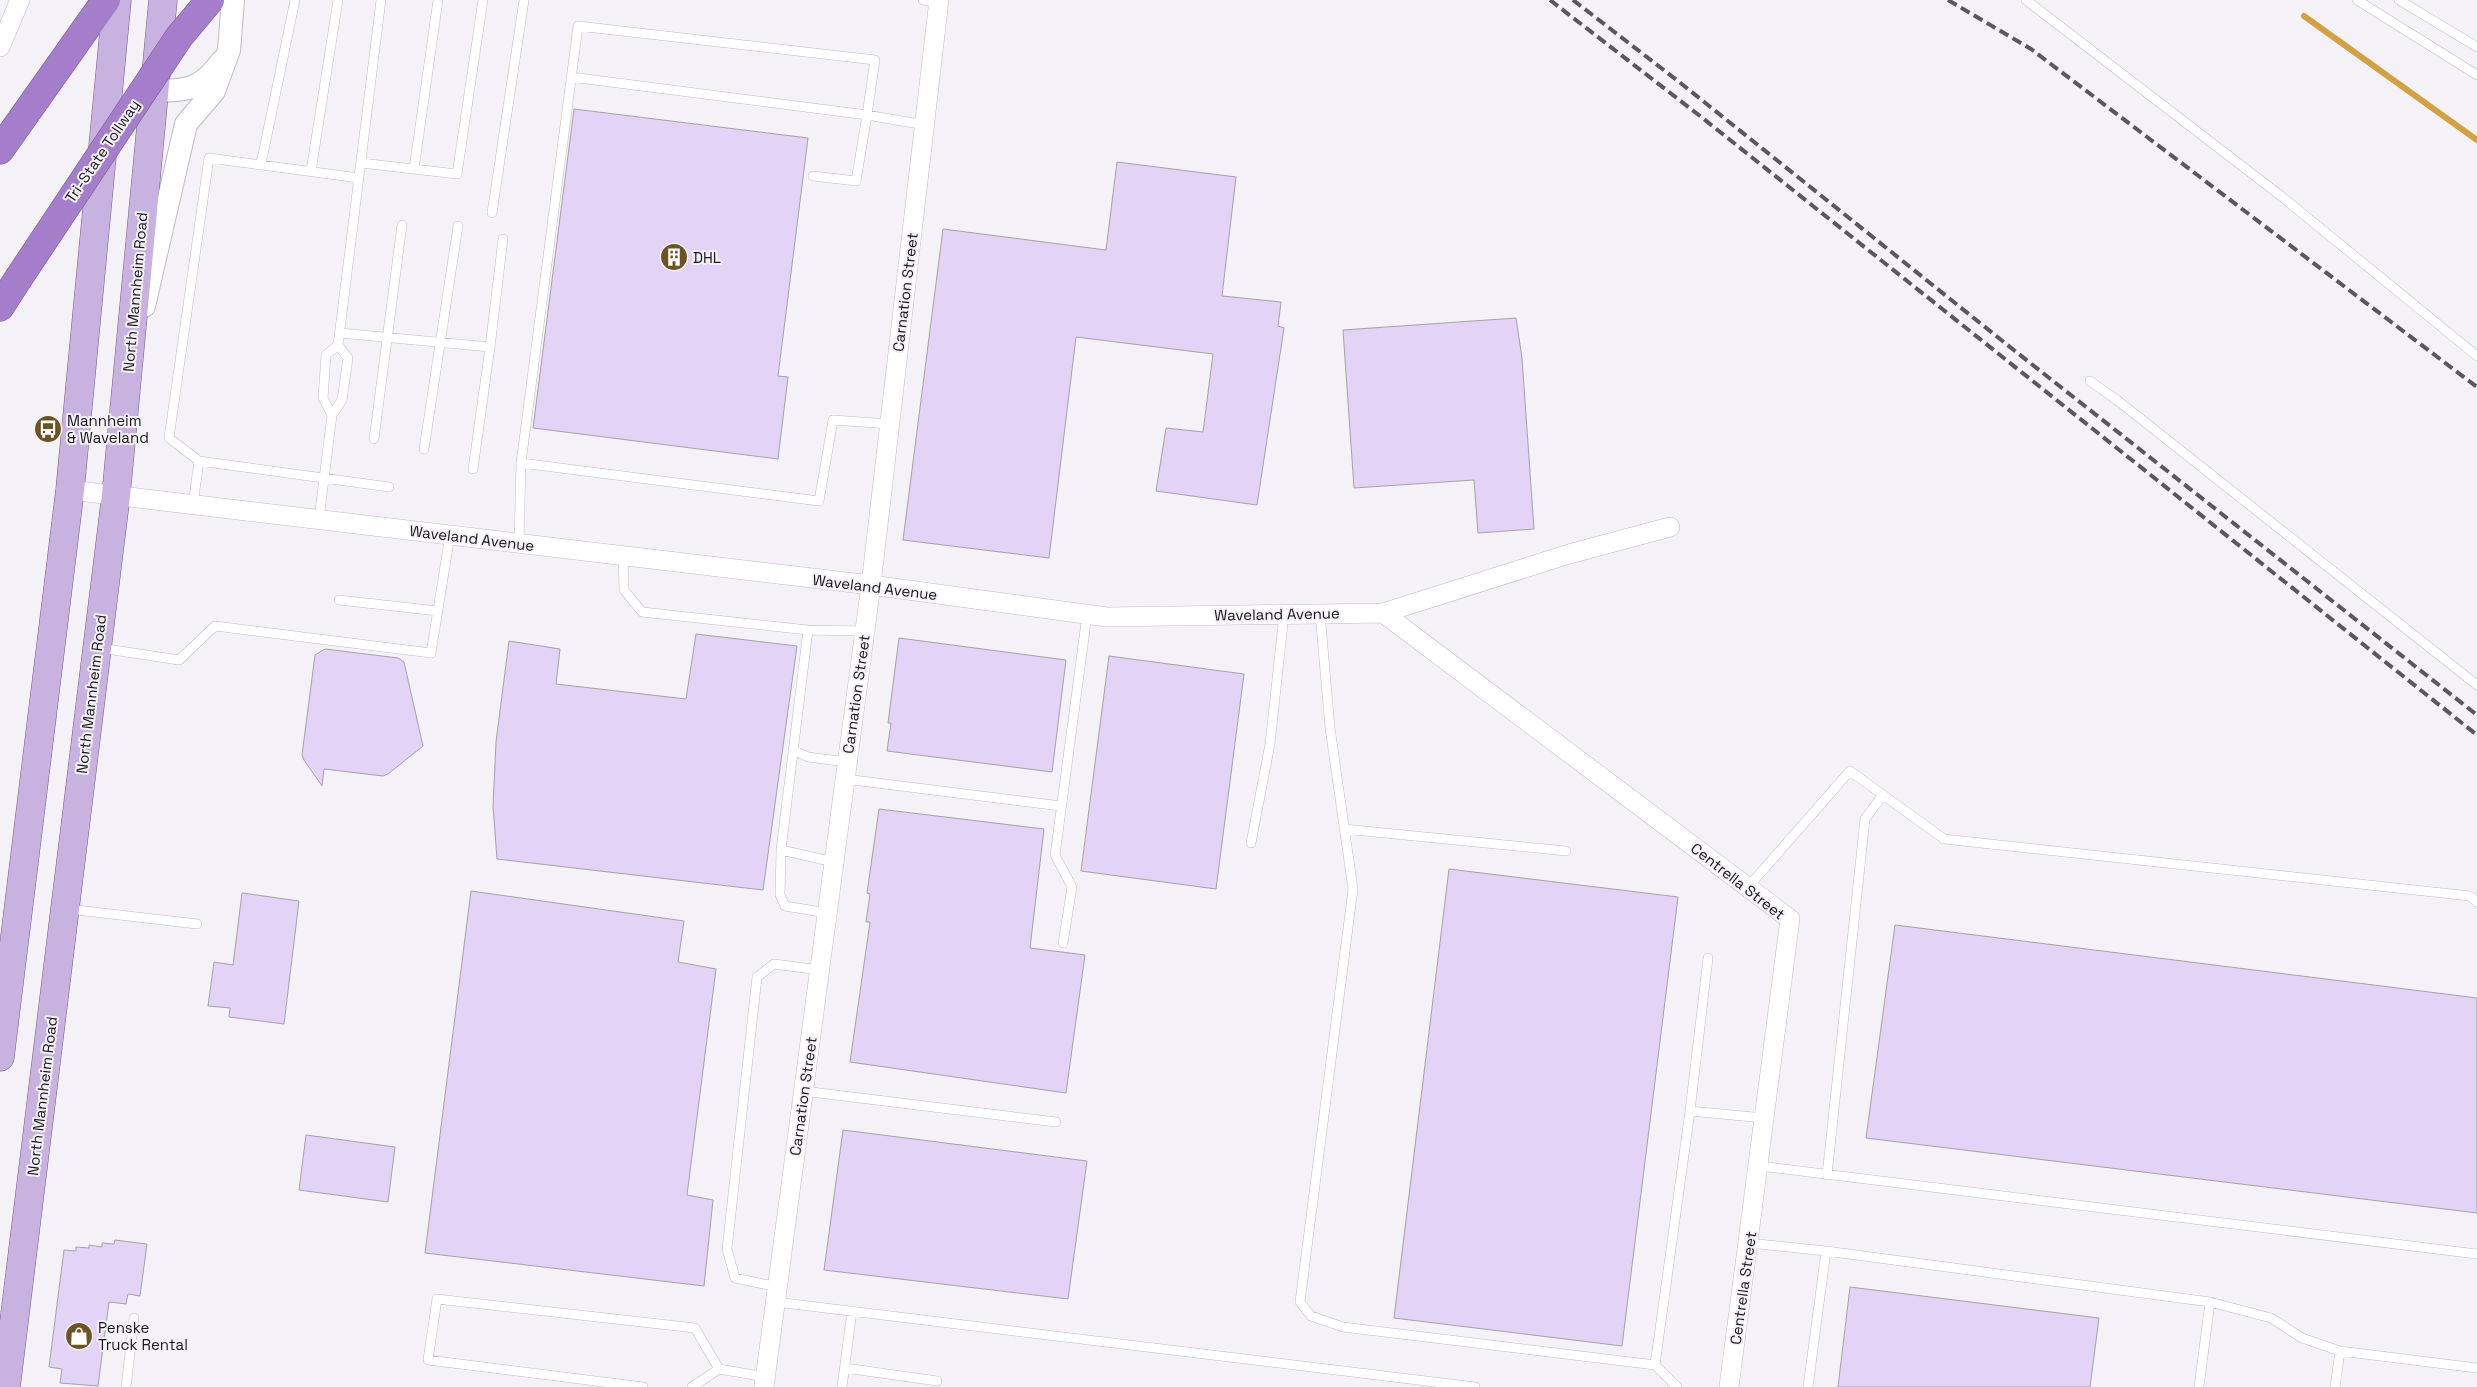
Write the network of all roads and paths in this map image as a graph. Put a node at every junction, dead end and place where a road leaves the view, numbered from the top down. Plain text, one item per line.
1 (20, 0) edge
2 (106, 0) edge
3 (117, 0) edge
4 (163, 0) edge
5 (210, 0) edge
6 (233, 0) edge
7 (295, 0) edge
8 (338, 0) edge
9 (381, 0) edge
10 (438, 0) edge
11 (483, 0) edge
12 (524, 0) edge
13 (2026, 0) edge
14 (2357, 0) edge
15 (2398, 0) edge
16 (934, 1) edge
17 (0, 47) edge
18 (2477, 47) edge
19 (229, 50) junction
20 (2477, 75) edge
21 (571, 77) junction
22 (154, 90) junction
23 (867, 115) junction
24 (925, 125) junction
25 (0, 150) edge
26 (361, 163) junction
27 (261, 164) junction
28 (414, 169) junction
29 (311, 171) junction
30 (813, 176) dead end
31 (359, 178) junction
32 (492, 213) dead end
33 (402, 226) dead end
34 (458, 226) dead end
35 (503, 239) dead end
36 (0, 307) edge
37 (340, 333) junction
38 (386, 337) junction
39 (440, 343) junction
40 (338, 345) junction
41 (490, 347) junction
42 (2477, 356) edge
43 (127, 378) junction
44 (2090, 381) dead end
45 (332, 415) junction
46 (890, 424) junction
47 (374, 439) dead end
48 (424, 449) dead end
49 (199, 460) junction
50 (521, 463) junction
51 (473, 469) dead end
52 (324, 479) junction
53 (389, 487) dead end
54 (70, 490) junction
55 (116, 495) junction
56 (193, 504) junction
57 (319, 520) junction
58 (1670, 527) dead end
59 (450, 535) junction
60 (519, 544) junction
61 (624, 556) junction
62 (870, 585) junction
63 (340, 600) dead end
64 (438, 611) junction
65 (1383, 613) junction
66 (1284, 614) junction
67 (1320, 614) junction
68 (1087, 615) junction
69 (808, 630) junction
70 (865, 631) junction
71 (97, 647) junction
72 (2477, 686) edge
73 (793, 750) junction
74 (846, 771) junction
75 (1883, 795) junction
76 (1061, 806) junction
77 (1344, 829) junction
78 (1251, 843) dead end
79 (781, 850) junction
80 (1566, 851) dead end
81 (834, 862) junction
82 (1748, 887) junction
83 (2477, 902) edge
84 (65, 908) junction
85 (827, 913) junction
86 (197, 924) dead end
87 (1063, 943) dead end
88 (1708, 958) dead end
89 (820, 970) junction
90 (0, 1057) edge
91 (804, 1091) junction
92 (1690, 1111) junction
93 (1765, 1118) junction
94 (1056, 1122) dead end
95 (1759, 1166) junction
96 (1827, 1175) junction
97 (1749, 1244) junction
98 (1826, 1251) junction
99 (2477, 1254) edge
100 (777, 1295) junction
101 (2210, 1302) junction
102 (852, 1311) junction
103 (134, 1318) dead end
104 (2340, 1351) junction
105 (1655, 1365) junction
106 (845, 1368) junction
107 (2477, 1368) edge
108 (719, 1369) junction
109 (937, 1381) dead end
110 (765, 1382) edge
111 (6, 1387) edge
112 (126, 1387) edge
113 (643, 1387) edge
114 (692, 1387) edge
115 (842, 1387) edge
116 (1475, 1387) edge
117 (1677, 1387) edge
118 (1729, 1387) edge
119 (1808, 1387) edge
120 (2199, 1387) edge
121 (2335, 1387) edge

1 - 17 street
2 - 25 highway
3 - 54 main road
4 - 22 main road, North Mannheim Road
5 - 36 highway, Tri-State Tollway, bridge
6 - 19 street
7 - 27 lane
8 - 29 lane
9 - 26 lane
10 - 28 lane
11 - 28 lane
12 - 32 lane
13 - 42 lane
14 - 20 lane
15 - 18 lane
16 - 24 street, Carnation Street
19 - 22 street
19 - 43 street
21 - 23 lane
21 - 23 lane
21 - 50 lane
22 - 43 main road, North Mannheim Road
23 - 24 lane
23 - 30 lane
24 - 46 street, Carnation Street
26 - 28 lane
26 - 31 lane
27 - 29 lane
27 - 49 lane
29 - 31 lane
31 - 37 lane
33 - 38 lane
34 - 39 lane
35 - 41 lane
37 - 38 lane
37 - 40 lane
38 - 39 lane
38 - 47 lane
39 - 41 lane
39 - 48 lane
40 - 45 lane
40 - 45 lane
41 - 51 lane
43 - 55 main road, North Mannheim Road
44 - 72 lane
45 - 52 lane
46 - 50 lane
46 - 62 street, Carnation Street
49 - 52 lane
49 - 56 lane
50 - 60 lane
52 - 53 lane
52 - 57 lane
54 - 55 street, Waveland Avenue
54 - 90 main road
55 - 56 street, Waveland Avenue
55 - 71 main road, North Mannheim Road
56 - 57 street, Waveland Avenue
57 - 59 street, Waveland Avenue
58 - 65 street, Waveland Avenue
59 - 60 street, Waveland Avenue
59 - 64 lane
60 - 61 street, Waveland Avenue
61 - 62 street, Waveland Avenue
61 - 69 lane
62 - 68 street, Waveland Avenue
62 - 70 street, Carnation Street
63 - 64 lane
64 - 71 lane
65 - 67 street, Waveland Avenue
65 - 82 street, Centrella Street
66 - 67 street, Waveland Avenue
66 - 68 street, Waveland Avenue
66 - 78 lane
67 - 77 lane
68 - 76 lane
69 - 70 lane
69 - 73 lane
70 - 74 street, Carnation Street
71 - 84 main road, North Mannheim Road
73 - 74 lane
73 - 79 lane
74 - 76 lane
74 - 81 street, Carnation Street
75 - 82 lane
75 - 83 lane
75 - 96 lane
76 - 87 lane
77 - 80 lane
77 - 105 lane
79 - 81 lane
79 - 85 lane
81 - 85 street, Carnation Street
82 - 93 street, Centrella Street
84 - 86 lane
84 - 111 main road, North Mannheim Road
85 - 89 street, Carnation Street
88 - 92 lane
89 - 91 street, Carnation Street
89 - 100 lane
91 - 94 lane
91 - 100 street, Carnation Street
92 - 93 lane
92 - 105 lane
93 - 95 street, Centrella Street
95 - 96 lane
95 - 97 street, Centrella Street
96 - 99 lane
97 - 98 lane
97 - 118 street, Centrella Street
98 - 101 lane
98 - 119 lane
100 - 102 lane
100 - 110 street, Carnation Street
101 - 104 lane
101 - 120 lane
102 - 106 lane
102 - 116 lane
103 - 112 lane
104 - 107 lane
104 - 121 lane
105 - 117 lane
106 - 109 lane
106 - 115 lane
108 - 110 lane
108 - 113 lane
108 - 114 lane

